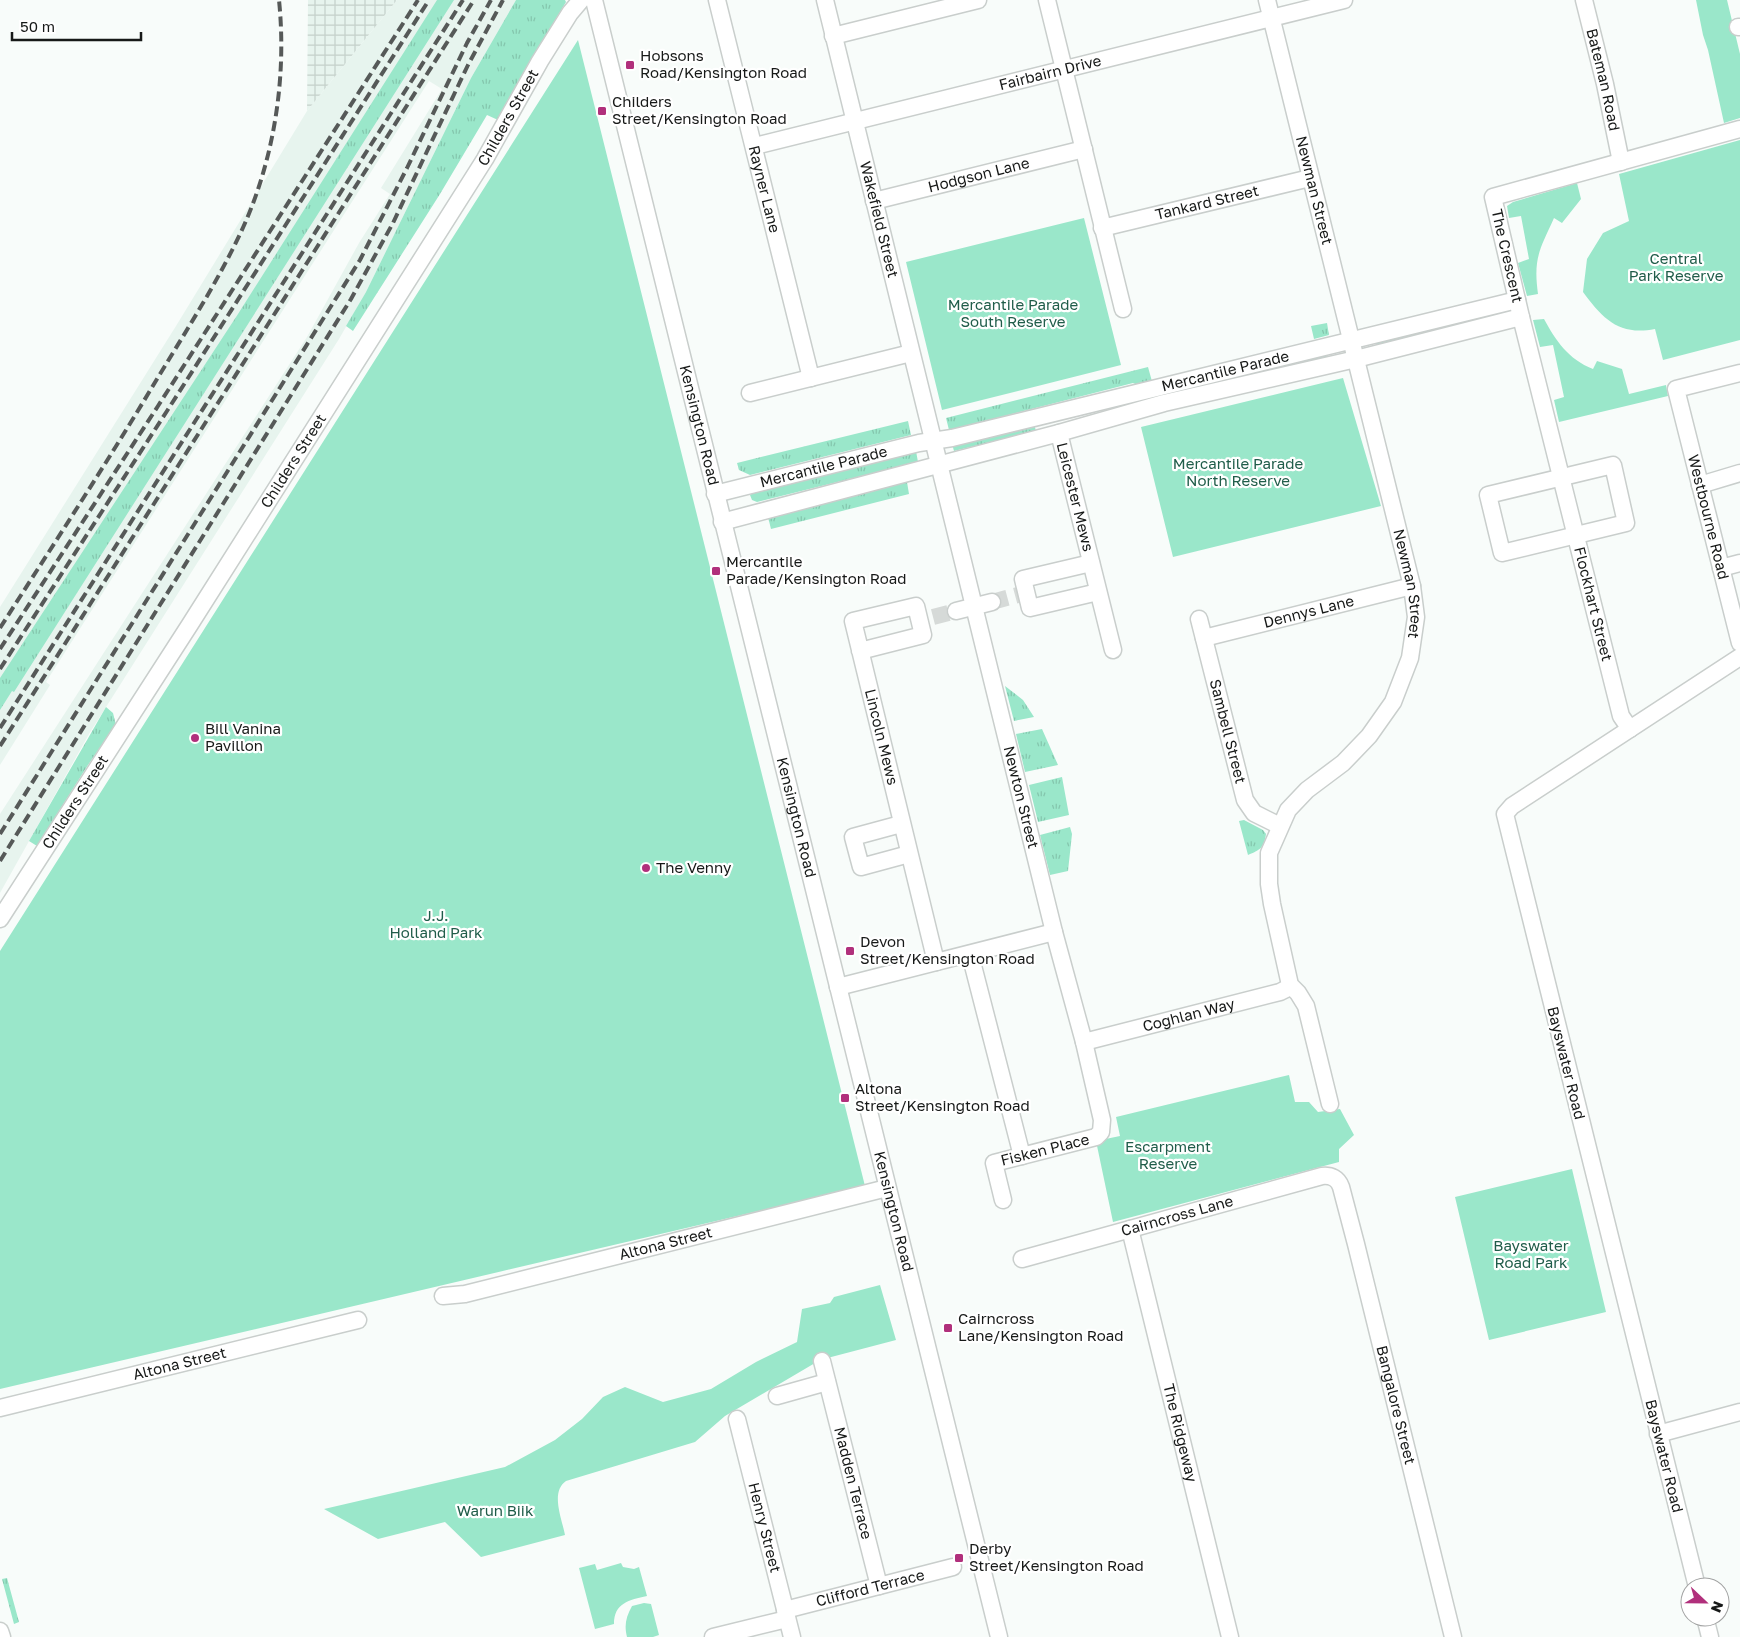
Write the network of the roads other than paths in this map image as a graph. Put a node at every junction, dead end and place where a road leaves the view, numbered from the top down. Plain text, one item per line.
1 (581, 0) edge
2 (594, 0) edge
3 (717, 0) edge
4 (825, 0) edge
5 (978, 0) edge
6 (1047, 0) edge
7 (1267, 0) edge
8 (1344, 0) edge
9 (1584, 0) edge
10 (1271, 17) junction
11 (833, 36) junction
12 (1065, 70) junction
13 (854, 121) junction
14 (1740, 128) edge
15 (755, 146) junction
16 (1084, 149) junction
17 (1621, 162) junction
18 (1310, 178) junction
19 (874, 201) junction
20 (1102, 228) junction
21 (1517, 300) junction
22 (1123, 309) dead end
23 (1521, 317) junction
24 (1351, 340) junction
25 (911, 353) junction
26 (1356, 359) junction
27 (1740, 373) edge
28 (811, 378) junction
29 (750, 393) dead end
30 (1059, 433) junction
31 (934, 440) junction
32 (940, 464) junction
33 (1740, 473) edge
34 (1561, 478) junction
35 (1700, 484) junction
36 (715, 494) junction
37 (722, 522) junction
38 (1576, 535) junction
39 (1091, 562) junction
40 (1740, 562) edge
41 (1721, 568) junction
42 (1412, 586) junction
43 (1098, 592) junction
44 (992, 602) tunnel mouth
45 (975, 606) junction
46 (956, 611) tunnel mouth
47 (1199, 619) dead end
48 (1204, 638) junction
49 (1740, 643) edge
50 (1113, 650) dead end
51 (860, 651) junction
52 (1740, 658) edge
53 (1630, 729) junction
54 (901, 824) junction
55 (1280, 826) junction
56 (909, 854) junction
57 (0, 919) edge
58 (1054, 932) junction
59 (970, 954) junction
60 (936, 962) junction
61 (1290, 985) junction
62 (838, 987) junction
63 (1084, 1042) junction
64 (1330, 1104) dead end
65 (1101, 1132) joint
66 (1022, 1156) junction
67 (1333, 1177) joint
68 (887, 1188) junction
69 (1003, 1200) dead end
70 (1130, 1229) junction
71 (1022, 1259) dead end
72 (443, 1296) dead end
73 (358, 1320) dead end
74 (822, 1361) dead end
75 (827, 1382) junction
76 (777, 1396) dead end
77 (0, 1408) edge
78 (1740, 1412) edge
79 (737, 1419) dead end
80 (1658, 1434) junction
81 (953, 1567) dead end
82 (1694, 1577) edge
83 (879, 1586) junction
84 (786, 1614) junction
85 (0, 1631) edge
86 (2, 1637) edge
87 (713, 1637) edge
88 (792, 1637) edge
89 (999, 1637) edge
90 (1230, 1637) edge
91 (1454, 1637) edge

1 - 57 street, Childers Street
2 - 36 street, Kensington Road
3 - 15 street, Rayner Lane
4 - 11 street, Wakefield Street
5 - 11 street
6 - 12 street
7 - 10 street, Newman Street
8 - 10 street, Fairbairn Drive
9 - 17 street, Bateman Road
10 - 12 street, Fairbairn Drive
10 - 18 street, Newman Street
11 - 13 street, Wakefield Street
12 - 13 street, Fairbairn Drive
12 - 16 street
13 - 15 street, Fairbairn Drive
13 - 19 street, Wakefield Street
14 - 17 street, The Crescent
15 - 28 street, Rayner Lane
16 - 19 street, Hodgson Lane
16 - 20 street
17 - 21 street, The Crescent
18 - 20 street, Tankard Street
18 - 24 street, Newman Street
19 - 25 street, Wakefield Street
20 - 22 street
21 - 23 street, The Crescent
21 - 24 street, Mercantile Parade
23 - 26 street, Mercantile Parade
23 - 34 street, The Crescent
24 - 26 street, Newman Street
24 - 31 street, Mercantile Parade
25 - 28 street
25 - 31 street, Wakefield Street
26 - 30 street, Mercantile Parade
26 - 42 street, Newman Street
27 - 35 street, Westbourne Road
28 - 29 street
30 - 32 street, Mercantile Parade
30 - 39 street, Leicester Mews
31 - 32 street
31 - 36 street, Mercantile Parade
32 - 37 street, Mercantile Parade
32 - 45 street, Newton Street
33 - 35 street
34 - 38 street, Flockhart Street
34 - 38 street
34 - 38 street
35 - 41 street, Westbourne Road
36 - 37 street, Kensington Road
37 - 62 street, Kensington Road
38 - 53 street, Flockhart Street
39 - 43 street, Leicester Mews
39 - 43 street, Leicester Mews
40 - 41 street
41 - 49 street, Westbourne Road
42 - 48 street, Dennys Lane
42 - 55 street, Newman Street
43 - 50 street, Leicester Mews
44 - 45 street
45 - 46 street
45 - 58 street, Newton Street
47 - 48 street, Sambell Street
48 - 55 street, Sambell Street
51 - 51 street, Lincoln Mews
51 - 54 street, Lincoln Mews
52 - 53 street, Bayswater Road
53 - 80 street, Bayswater Road
54 - 56 street, Lincoln Mews
54 - 56 street
55 - 61 street, Newman Street
56 - 60 street, Lincoln Mews
58 - 59 street
58 - 63 street, Newton Street
59 - 60 street
59 - 66 street
60 - 62 street
61 - 63 street, Coghlan Way
61 - 64 street, Newman Street
62 - 68 street, Kensington Road
63 - 65 street, Newton Street
65 - 66 street, Fisken Place
66 - 69 street, Fisken Place
67 - 70 street, Cairncross Lane
67 - 91 street, Bangalore Street
68 - 72 street, Altona Street
68 - 89 street, Kensington Road
70 - 71 street, Cairncross Lane
70 - 90 street, The Ridgeway
73 - 77 street, Altona Street
74 - 75 street, Madden Terrace
75 - 76 street
75 - 83 street, Madden Terrace
78 - 80 street
79 - 84 street, Henry Street
80 - 82 street, Bayswater Road
81 - 83 street, Clifford Terrace
83 - 84 street, Clifford Terrace
84 - 87 street, Clifford Terrace
84 - 88 street, Henry Street
85 - 86 street

